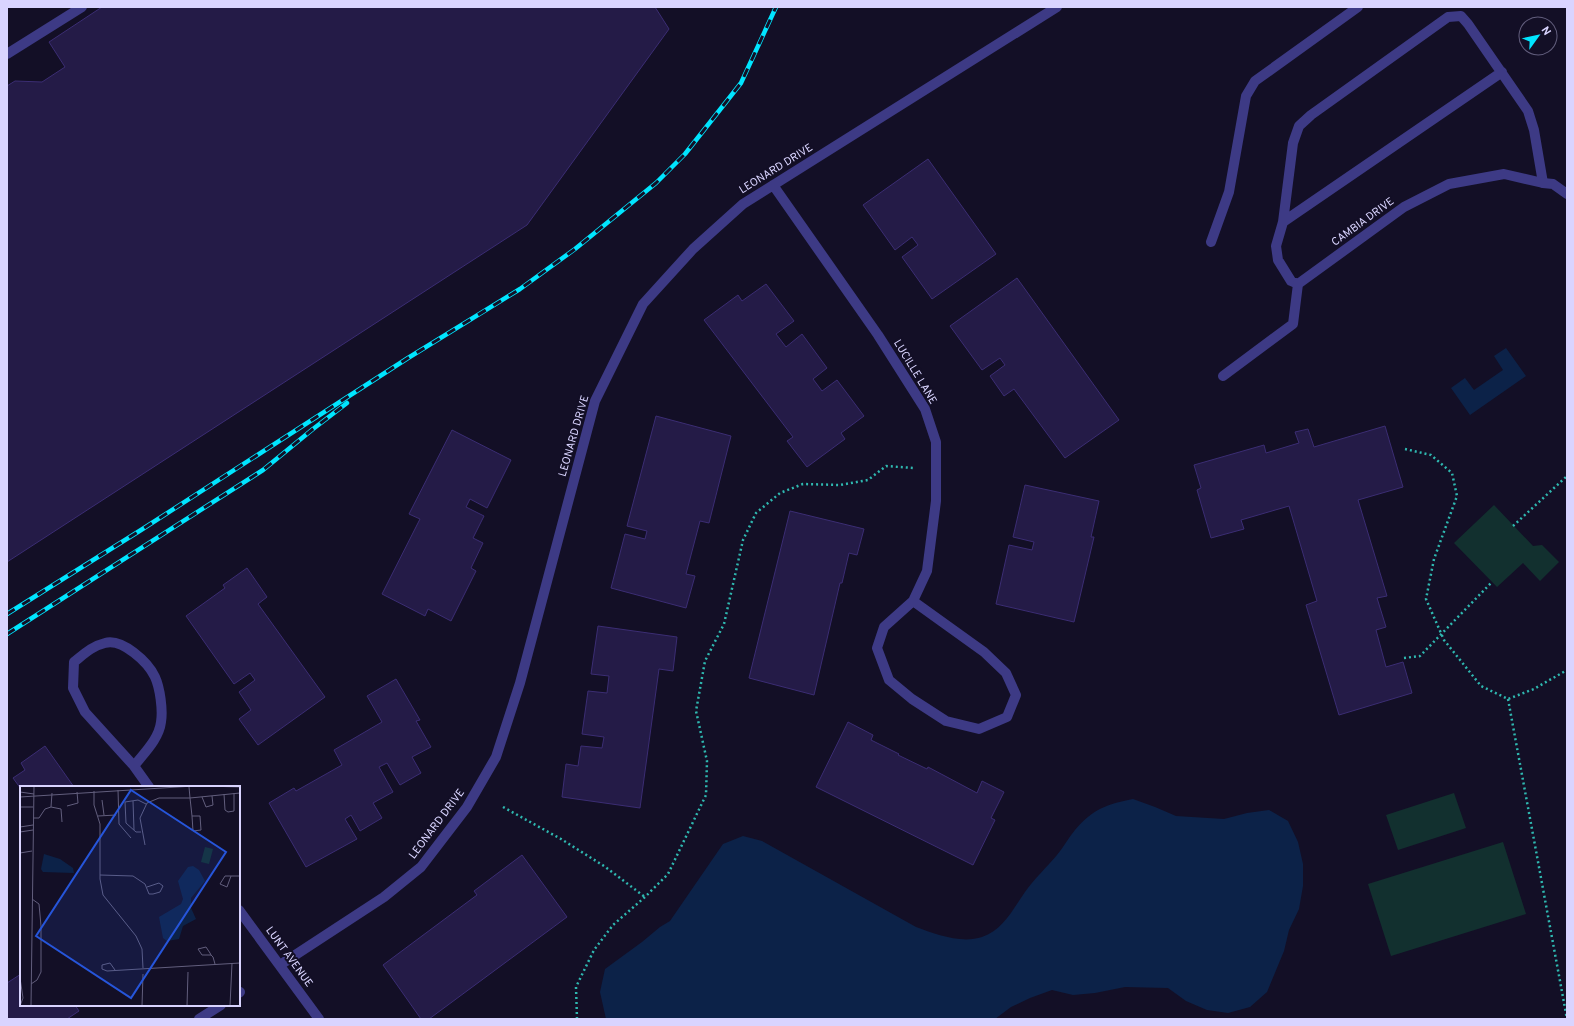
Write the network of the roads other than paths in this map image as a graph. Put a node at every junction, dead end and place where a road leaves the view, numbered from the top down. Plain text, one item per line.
1 (82, 7) edge
2 (1056, 7) edge
3 (1358, 7) edge
4 (7, 54) edge
5 (1502, 72) junction
6 (1543, 183) junction
7 (773, 185) junction
8 (1567, 194) edge
9 (1283, 222) junction
10 (1211, 242) dead end
11 (1298, 284) junction
12 (1222, 376) dead end
13 (913, 602) junction
14 (134, 766) junction
15 (148, 786) edge
16 (240, 911) edge
17 (280, 966) junction
18 (218, 1006) edge
19 (199, 1019) edge
20 (319, 1019) edge

1 - 4 street
2 - 7 street, LEONARD DRIVE
3 - 10 street
5 - 6 street
5 - 9 street
5 - 9 street
6 - 8 street, CAMBIA DRIVE
6 - 11 street, CAMBIA DRIVE
7 - 13 street, LUCILLE LANE
7 - 17 street, LEONARD DRIVE
9 - 11 street
11 - 12 street
13 - 13 street, LUCILLE LANE
14 - 14 street
14 - 15 street
16 - 17 street, LUNT AVENUE
17 - 20 street, LUNT AVENUE
18 - 19 street

